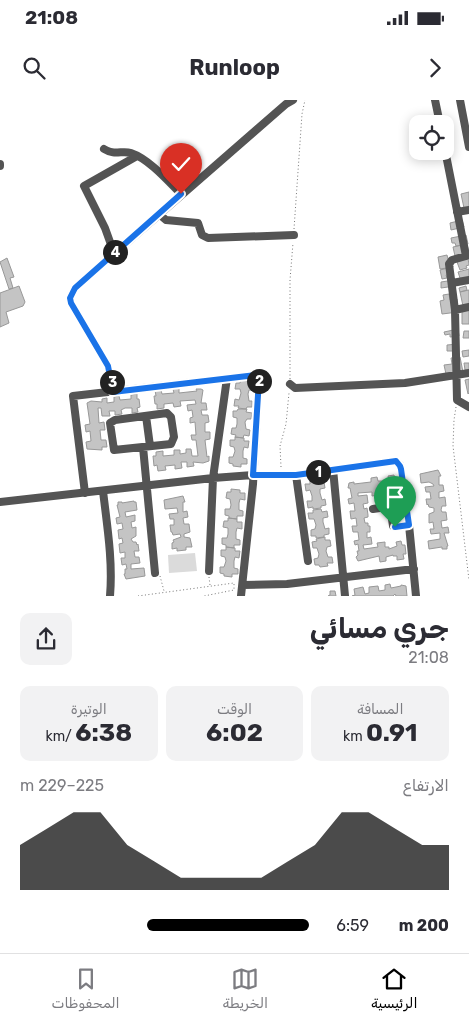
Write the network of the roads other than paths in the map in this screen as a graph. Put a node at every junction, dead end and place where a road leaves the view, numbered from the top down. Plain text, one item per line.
1 (293, 100) edge
2 (435, 100) edge
3 (460, 100) edge
4 (438, 115) edge
5 (469, 147) edge
6 (104, 149) dead end
7 (137, 156) junction
8 (447, 160) edge
9 (181, 194) junction
10 (469, 210) edge
11 (457, 212) junction
12 (159, 214) junction
13 (465, 232) edge
14 (294, 236) dead end
15 (114, 253) junction
16 (467, 255) edge
17 (469, 280) edge
18 (452, 283) junction
19 (469, 307) edge
20 (455, 310) junction
21 (469, 373) edge
22 (455, 376) junction
23 (227, 378) junction
24 (290, 384) road end
25 (113, 392) junction
26 (469, 407) edge
27 (146, 416) junction
28 (147, 446) junction
29 (332, 470) junction
30 (253, 475) junction
31 (296, 475) junction
32 (213, 478) junction
33 (147, 486) junction
34 (103, 491) junction
35 (85, 493) junction
36 (0, 502) edge
37 (406, 504) junction
38 (390, 506) junction
39 (373, 509) dead end
40 (409, 525) junction
41 (308, 561) dead end
42 (414, 569) junction
43 (209, 571) road end
44 (158, 575) road end
45 (344, 578) junction
46 (243, 585) junction
47 (110, 596) edge
48 (242, 596) edge
49 (345, 596) edge
50 (416, 596) edge

1 - 9 street
2 - 4 street
3 - 5 street
6 - 7 street
7 - 9 street
7 - 15 street
8 - 11 street
9 - 12 street
10 - 11 street
11 - 13 street
12 - 14 street
12 - 15 street
13 - 16 street
15 - 25 street
16 - 18 street
17 - 18 street
18 - 20 street
19 - 20 street
20 - 22 street
21 - 22 street
22 - 24 street
22 - 26 street
23 - 25 street
23 - 30 street
23 - 32 street
25 - 35 street
27 - 28 street
27 - 28 street
27 - 28 street
28 - 33 street
29 - 31 street
29 - 37 street
29 - 45 street
30 - 31 street
30 - 32 street
30 - 46 street
31 - 41 street
32 - 33 street
32 - 43 street
33 - 34 street
33 - 44 street
34 - 35 street
34 - 47 street
35 - 36 street
37 - 38 street
37 - 40 street
38 - 39 street
38 - 40 street
40 - 42 street
42 - 45 street
42 - 50 street
45 - 46 street
45 - 49 street
46 - 48 street

